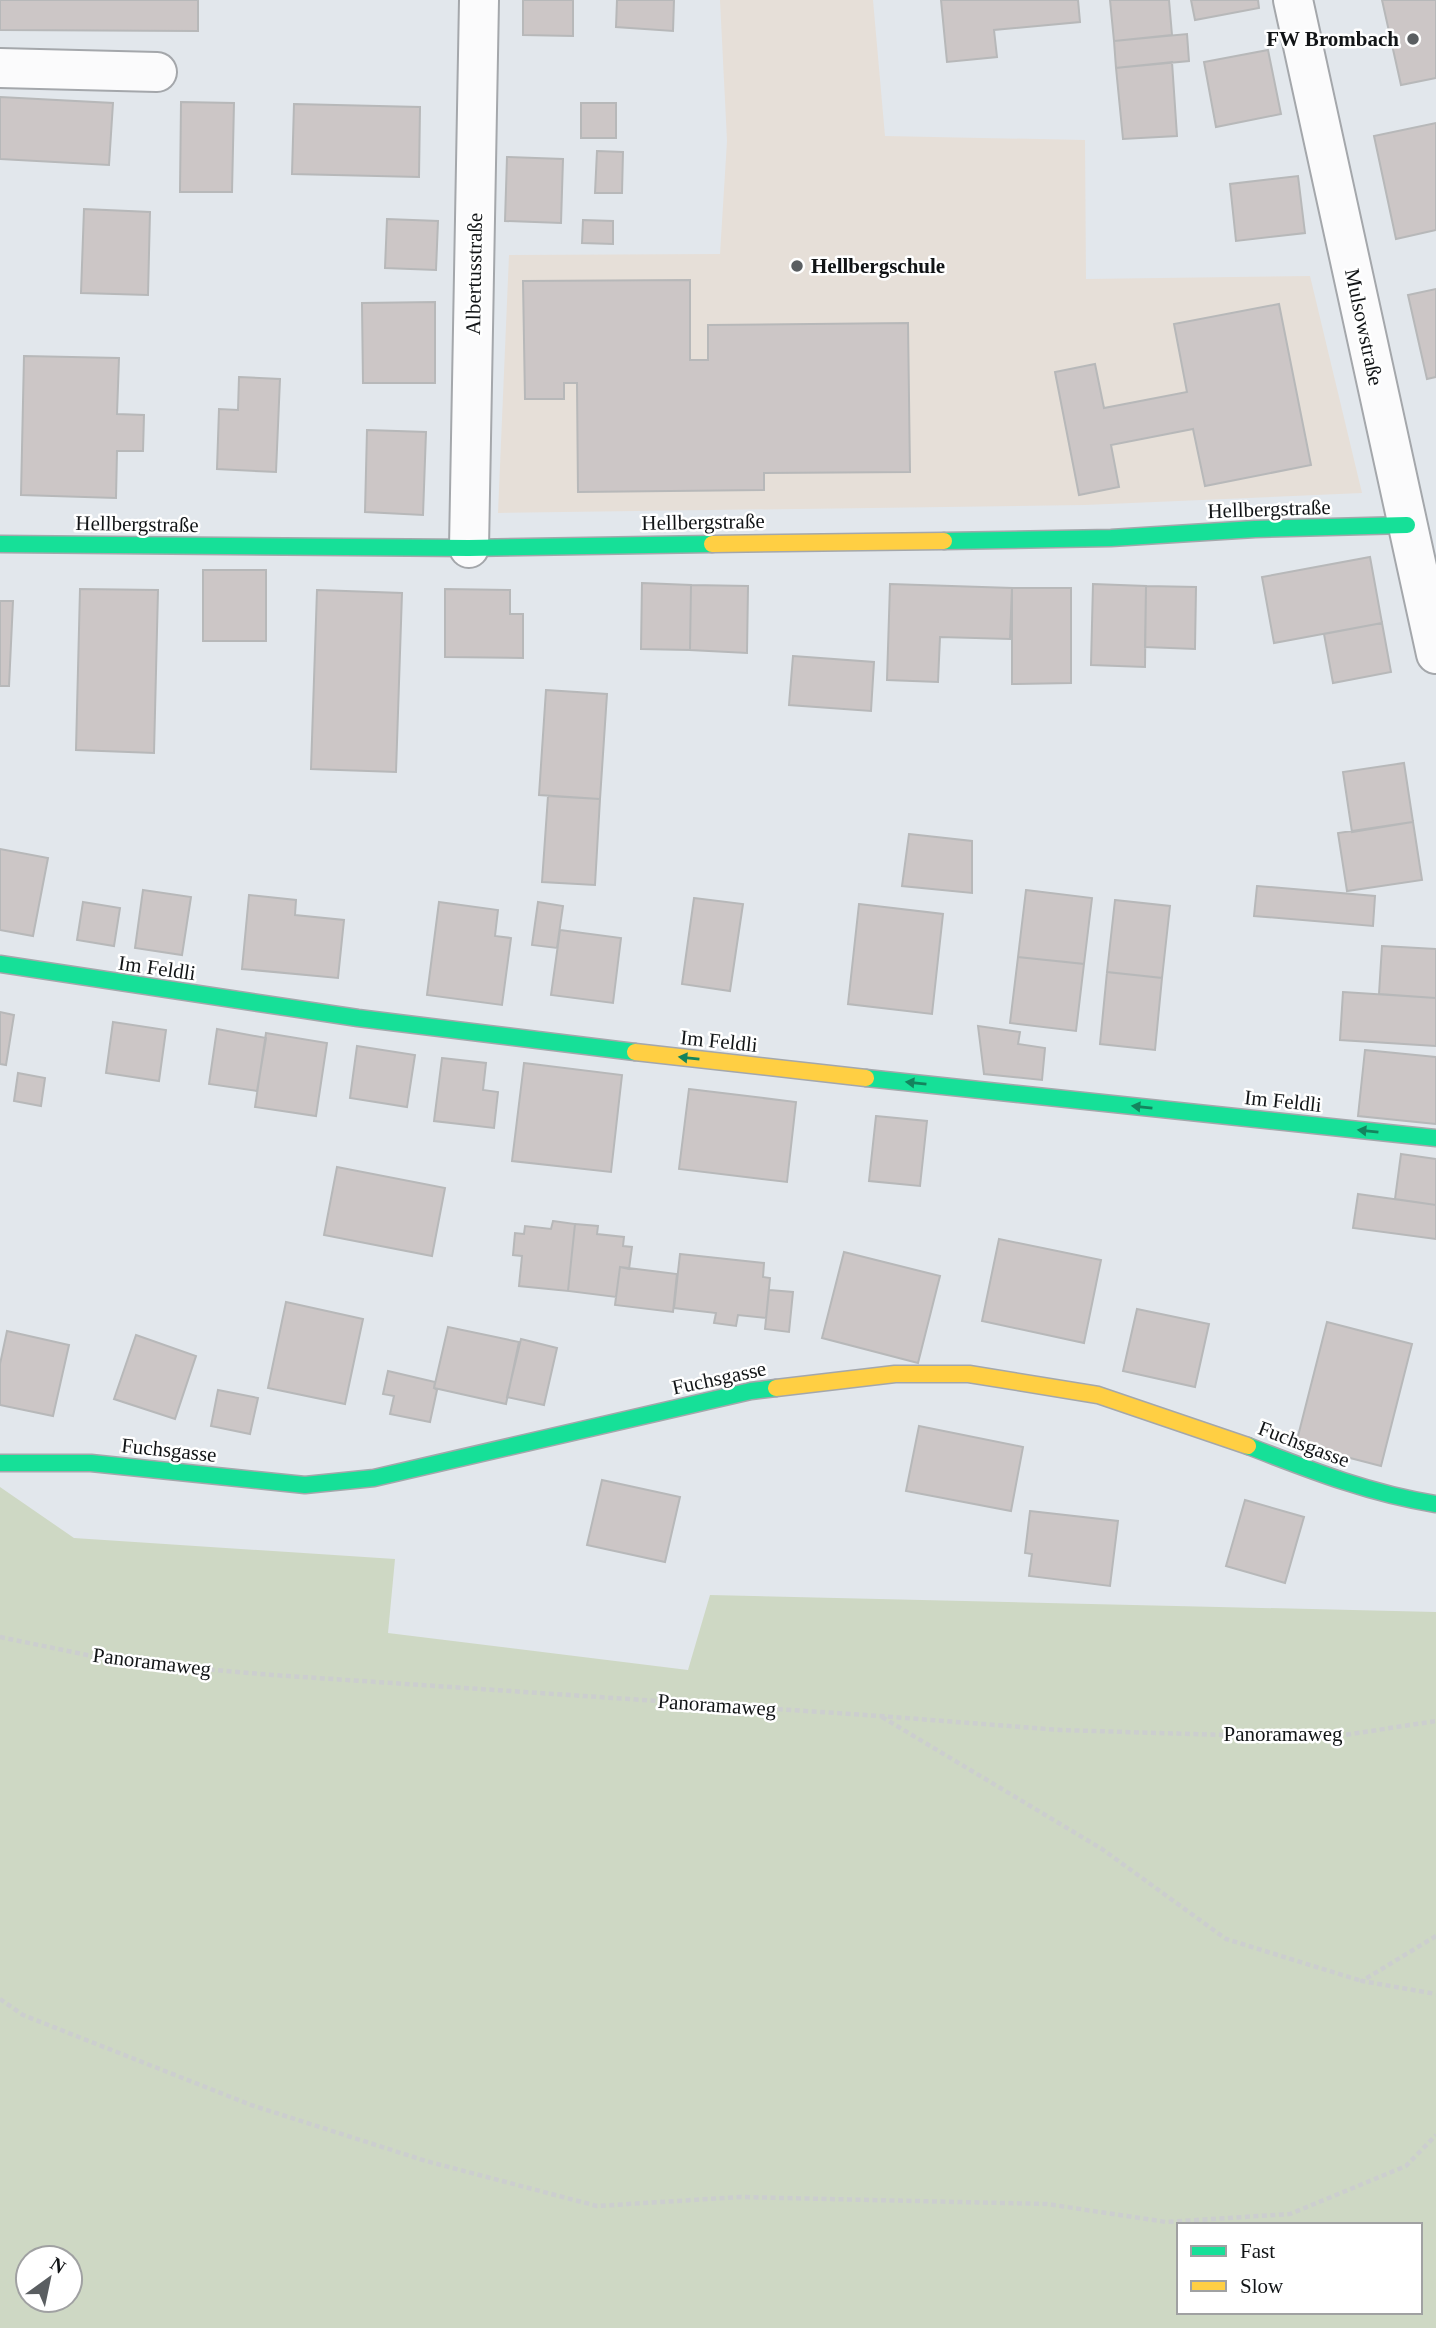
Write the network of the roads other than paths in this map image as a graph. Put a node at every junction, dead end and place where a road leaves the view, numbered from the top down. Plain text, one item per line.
1 (479, 0) edge
2 (1293, 0) edge
3 (0, 68) edge
4 (157, 72) dead end
5 (1406, 525) junction
6 (0, 544) edge
7 (470, 548) junction
8 (1436, 654) edge
9 (0, 964) edge
10 (1436, 1138) edge
11 (0, 1463) edge
12 (1436, 1504) edge

1 - 7 street, Albertusstraße
2 - 5 street, Mulsowstraße
3 - 4 street
5 - 7 street, Hellbergstraße
5 - 8 street, Mulsowstraße
6 - 7 street, Hellbergstraße
10 -> 9 street, Im Feldli
11 - 12 street, Fuchsgasse

